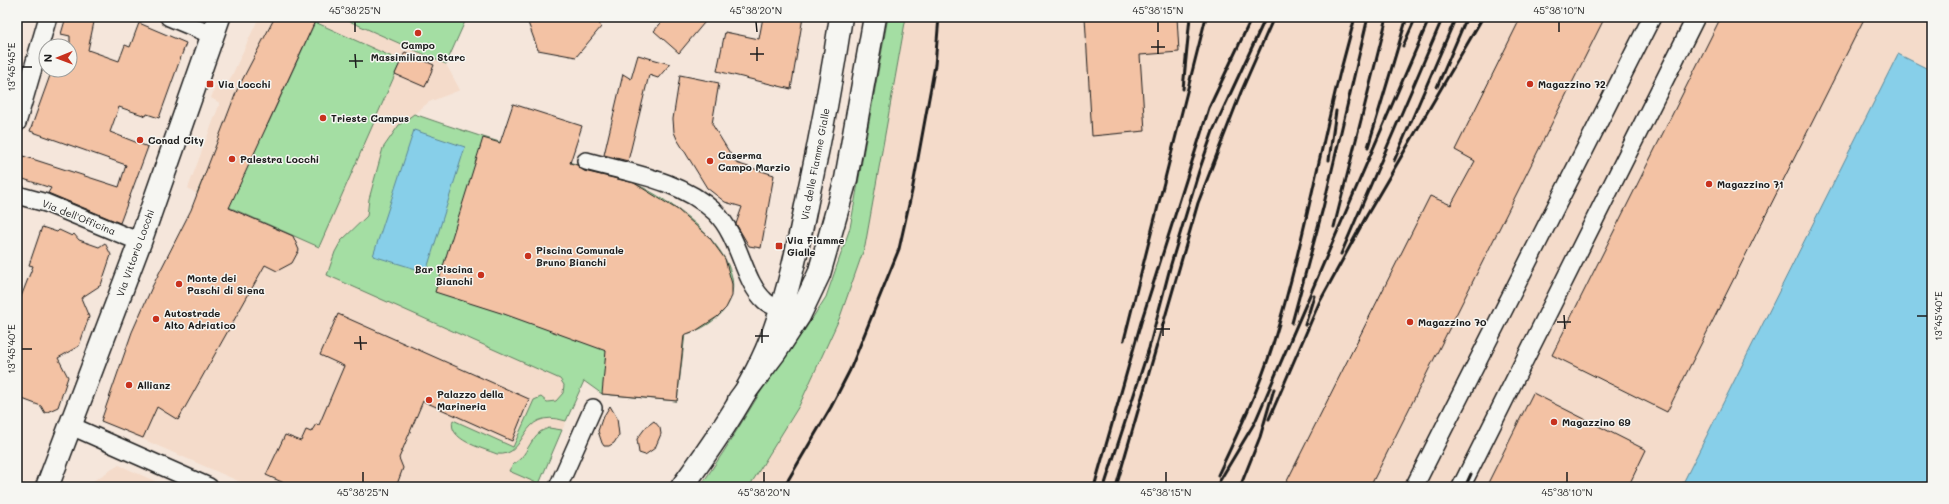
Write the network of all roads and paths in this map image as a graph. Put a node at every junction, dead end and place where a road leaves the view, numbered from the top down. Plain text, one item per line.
1 (48, 17) edge
2 (169, 17) edge
3 (841, 17) edge
4 (875, 17) edge
5 (1652, 17) edge
6 (1696, 17) edge
7 (215, 26) edge
8 (17, 123) edge
9 (586, 161) dead end
10 (17, 195) edge
11 (140, 242) junction
12 (782, 309) junction
13 (739, 400) junction
14 (593, 408) dead end
15 (69, 425) junction
16 (47, 487) edge
17 (209, 487) edge
18 (558, 487) edge
19 (682, 487) edge
20 (1414, 487) edge
21 (1461, 487) edge

1 - 8 street
2 - 7 street
3 - 12 main road, Via delle Fiamme Gialle
4 - 13 main road
5 - 20 street
6 - 21 street
7 - 11 main road, Via Vittorio Locchi
9 - 12 street
10 - 11 street, Via dell'Officina
11 - 15 main road, Via Vittorio Locchi
12 - 13 main road, Via delle Fiamme Gialle
13 - 19 main road
14 - 18 street
15 - 16 main road, Via Vittorio Locchi
15 - 17 street

